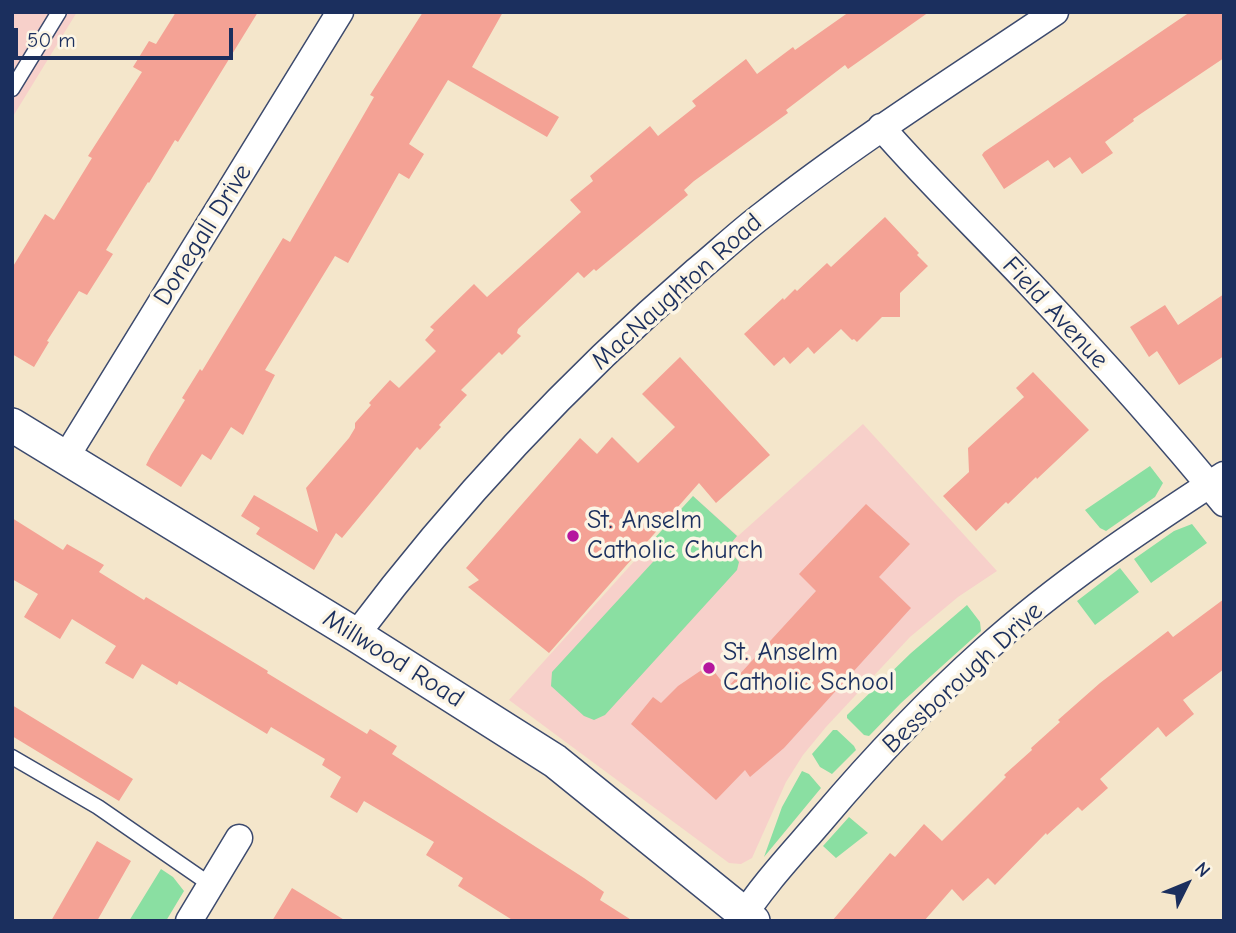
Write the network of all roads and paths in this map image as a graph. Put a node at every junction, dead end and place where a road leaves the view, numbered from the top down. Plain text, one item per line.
1 (59, 12) edge
2 (340, 12) edge
3 (1055, 12) edge
4 (12, 89) edge
5 (881, 127) junction
6 (12, 425) edge
7 (66, 457) junction
8 (1219, 488) edge
9 (356, 635) junction
10 (12, 758) edge
11 (239, 838) dead end
12 (211, 885) junction
13 (746, 918) edge
14 (189, 921) edge

1 - 4 lane
2 - 7 street, Donegall Drive
3 - 5 street, MacNaughton Road
5 - 8 street, Field Avenue
5 - 9 street, MacNaughton Road
6 - 7 street, Millwood Road
7 - 9 street, Millwood Road
8 - 13 street, Bessborough Drive
9 - 13 street, Millwood Road
10 - 12 lane
11 - 12 street
12 - 14 street

